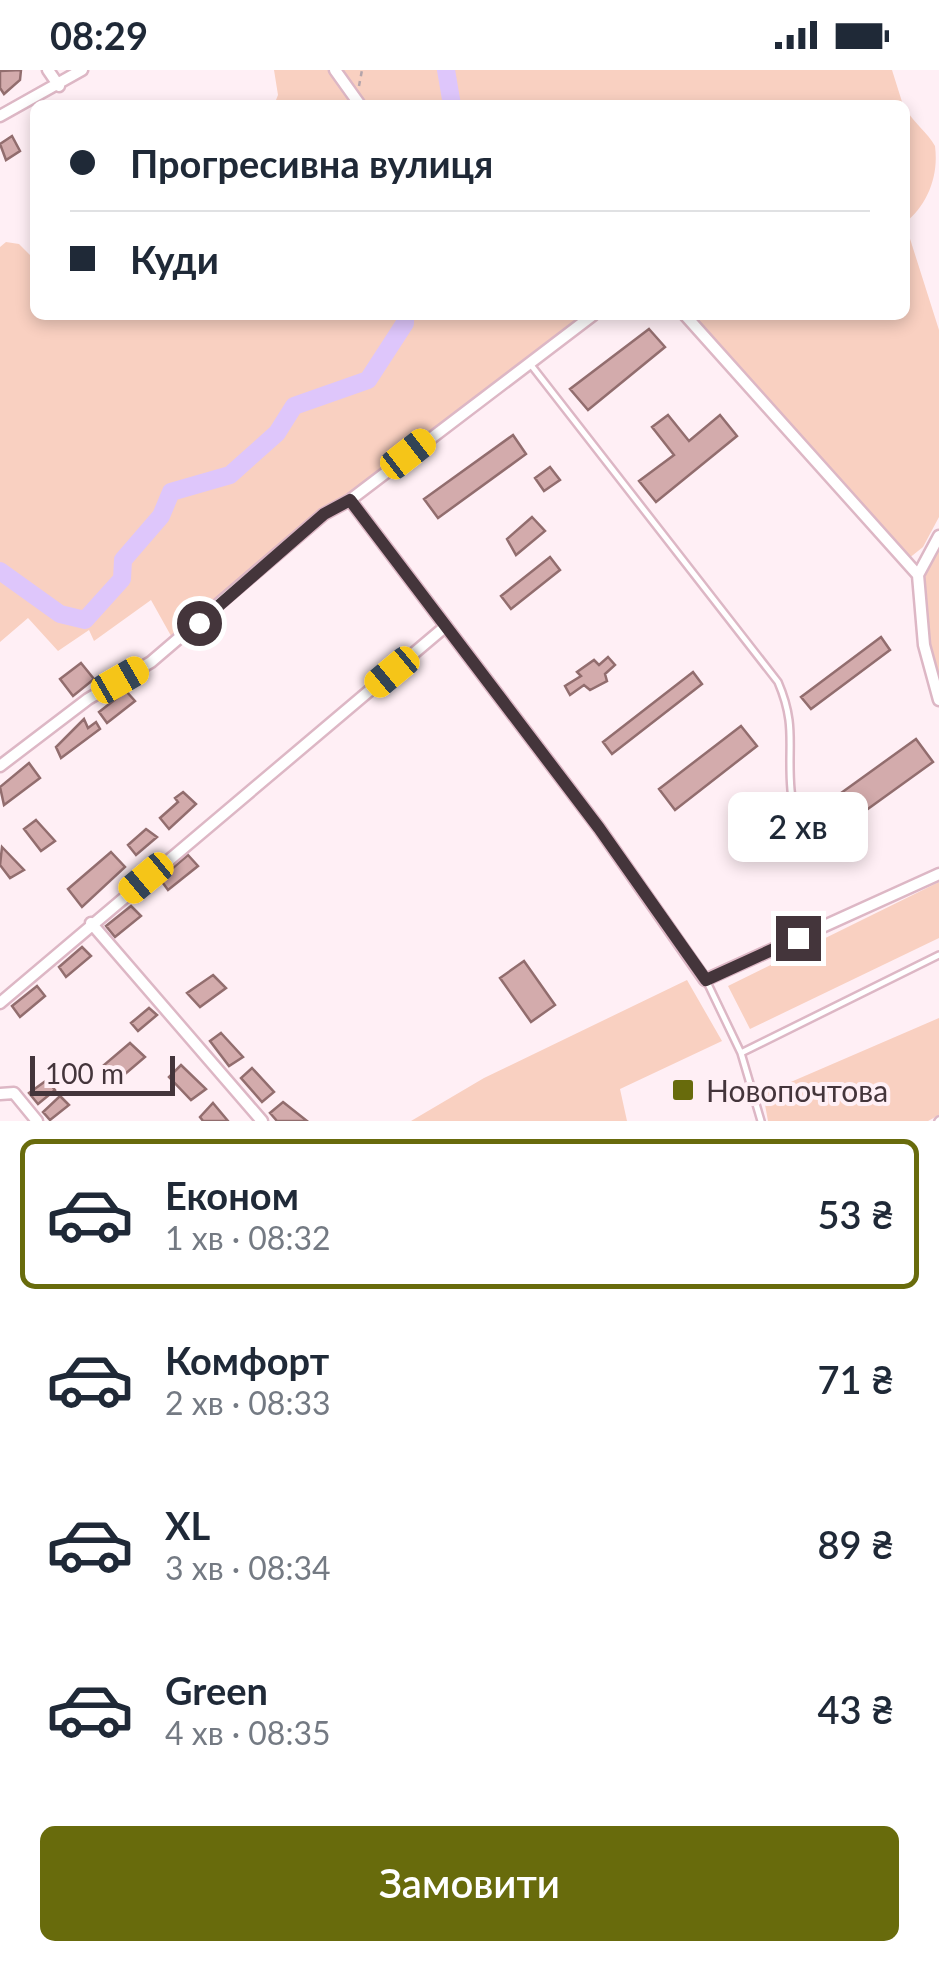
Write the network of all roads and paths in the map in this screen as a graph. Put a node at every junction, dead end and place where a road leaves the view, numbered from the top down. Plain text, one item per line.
1 (48, 70) edge
2 (82, 70) edge
3 (336, 70) edge
4 (59, 86) junction
5 (31, 100) edge
6 (357, 100) edge
7 (30, 101) edge
8 (0, 116) edge
9 (585, 320) edge
10 (689, 320) edge
11 (528, 362) junction
12 (350, 500) junction
13 (939, 536) edge
14 (918, 575) junction
15 (446, 626) junction
16 (939, 700) edge
17 (0, 766) edge
18 (800, 828) dead end
19 (939, 874) edge
20 (91, 924) junction
21 (939, 955) edge
22 (706, 980) junction
23 (0, 1004) edge
24 (741, 1053) junction
25 (0, 1094) edge
26 (38, 1121) edge
27 (262, 1121) edge
28 (761, 1121) edge

1 - 4 street
2 - 4 street
3 - 6 street
4 - 5 street
7 - 8 street
9 - 11 street
10 - 14 street
11 - 12 street
11 - 18 lane
12 - 15 street
12 - 17 street
13 - 14 street
14 - 16 street
15 - 20 street
15 - 22 street
19 - 22 street
20 - 23 street
20 - 27 street
21 - 24 lane
22 - 24 lane
24 - 28 lane
25 - 26 street

